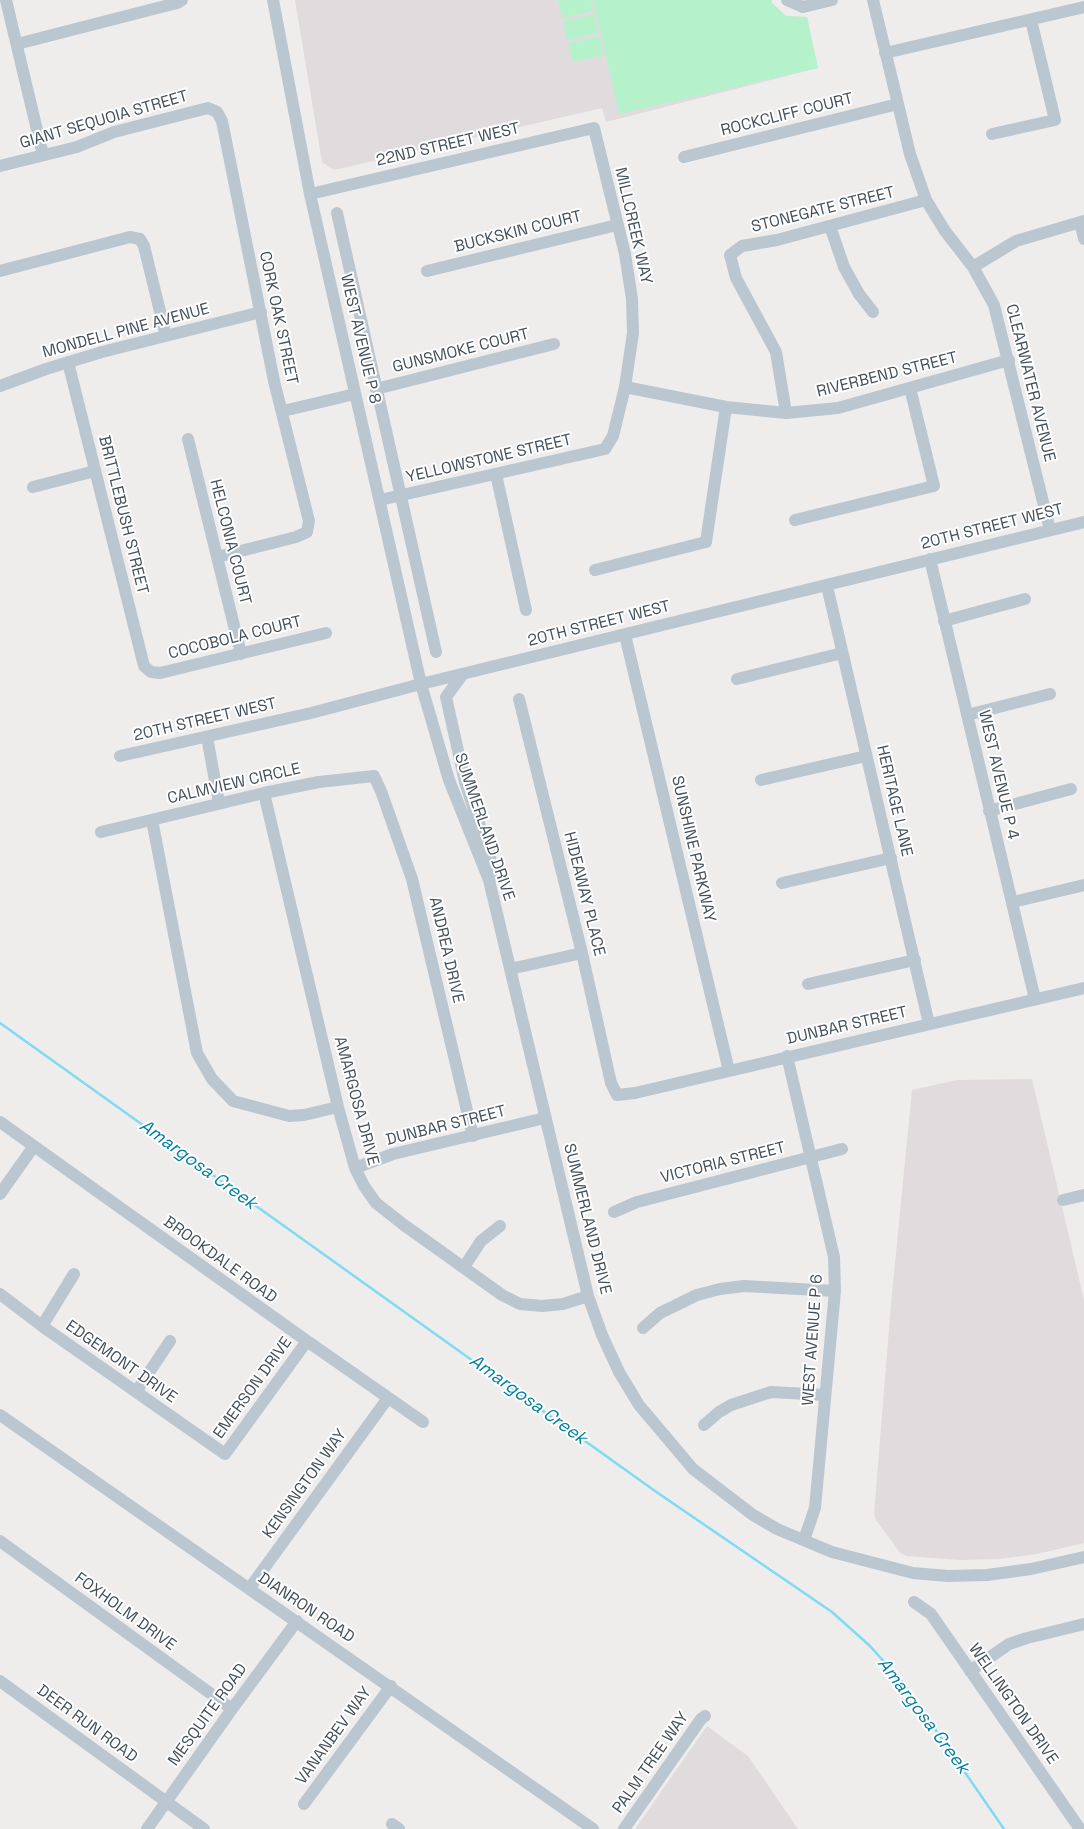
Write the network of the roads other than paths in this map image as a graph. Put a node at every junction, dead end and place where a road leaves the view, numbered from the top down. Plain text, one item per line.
1 (6, 0) edge
2 (182, 0) edge
3 (273, 0) edge
4 (787, 0) edge
5 (832, 0) edge
6 (873, 0) edge
7 (1084, 7) edge
8 (1031, 20) junction
9 (16, 44) junction
10 (885, 53) junction
11 (898, 104) junction
12 (217, 112) joint
13 (594, 128) joint
14 (992, 134) dead end
15 (43, 155) junction
16 (684, 157) dead end
17 (0, 166) edge
18 (310, 194) junction
19 (926, 200) junction
20 (337, 213) dead end
21 (1082, 221) edge
22 (617, 225) junction
23 (830, 226) junction
24 (1084, 238) edge
25 (974, 266) junction
26 (427, 271) dead end
27 (0, 272) edge
28 (261, 312) junction
29 (873, 312) dead end
30 (166, 336) junction
31 (554, 344) dead end
32 (1009, 360) junction
33 (68, 362) junction
34 (0, 386) edge
35 (625, 387) junction
36 (910, 388) junction
37 (376, 389) junction
38 (356, 394) junction
39 (726, 407) junction
40 (282, 411) junction
41 (786, 413) junction
42 (188, 439) dead end
43 (605, 449) joint
44 (95, 471) junction
45 (496, 474) junction
46 (33, 487) dead end
47 (400, 496) junction
48 (380, 500) junction
49 (795, 520) dead end
50 (1084, 522) edge
51 (1050, 530) junction
52 (217, 557) junction
53 (930, 559) junction
54 (595, 570) dead end
55 (827, 586) junction
56 (1025, 599) dead end
57 (526, 610) dead end
58 (944, 621) junction
59 (326, 633) dead end
60 (625, 635) junction
61 (436, 652) dead end
62 (842, 653) junction
63 (241, 654) junction
64 (151, 672) joint
65 (463, 674) junction
66 (736, 679) dead end
67 (421, 684) junction
68 (1050, 694) dead end
69 (519, 699) dead end
70 (968, 715) junction
71 (207, 736) junction
72 (120, 756) dead end
73 (866, 756) junction
74 (374, 776) joint
75 (761, 780) dead end
76 (1071, 789) dead end
77 (264, 793) junction
78 (219, 803) junction
79 (989, 811) junction
80 (152, 820) junction
81 (101, 832) dead end
82 (891, 858) junction
83 (782, 883) dead end
84 (1084, 885) edge
85 (492, 891) junction
86 (1012, 902) junction
87 (582, 953) junction
88 (915, 960) junction
89 (510, 969) junction
90 (808, 984) dead end
91 (1084, 988) edge
92 (1035, 1000) junction
93 (930, 1024) junction
94 (787, 1056) junction
95 (729, 1071) junction
96 (618, 1095) joint
97 (338, 1107) junction
98 (545, 1118) junction
99 (0, 1122) edge
100 (473, 1136) junction
101 (34, 1146) junction
102 (842, 1149) dead end
103 (811, 1157) junction
104 (356, 1168) junction
105 (0, 1194) edge
106 (1084, 1195) edge
107 (1063, 1200) dead end
108 (614, 1212) dead end
109 (500, 1226) dead end
110 (464, 1267) junction
111 (74, 1274) dead end
112 (835, 1291) junction
113 (0, 1294) edge
114 (588, 1296) junction
115 (42, 1326) junction
116 (643, 1328) dead end
117 (170, 1341) dead end
118 (307, 1341) junction
119 (136, 1392) junction
120 (825, 1395) junction
121 (388, 1398) junction
122 (0, 1415) edge
123 (423, 1422) dead end
124 (704, 1425) dead end
125 (225, 1454) joint
126 (804, 1540) junction
127 (0, 1541) edge
128 (1084, 1557) edge
129 (249, 1589) junction
130 (914, 1602) dead end
131 (298, 1621) junction
132 (1084, 1624) edge
133 (970, 1671) junction
134 (0, 1681) edge
135 (390, 1686) junction
136 (232, 1709) junction
137 (705, 1716) dead end
138 (166, 1802) junction
139 (304, 1804) dead end
140 (147, 1829) edge
141 (204, 1829) edge
142 (593, 1829) edge
143 (624, 1829) edge
144 (1080, 1829) edge

1 - 9 street
2 - 9 street
3 - 18 street, WEST AVENUE P 8
4 - 5 street
6 - 10 street, CLEARWATER AVENUE
7 - 8 street
8 - 10 street
8 - 14 street
9 - 15 street
10 - 11 street, CLEARWATER AVENUE
11 - 16 street, ROCKCLIFF COURT
11 - 19 street, CLEARWATER AVENUE
12 - 15 street, GIANT SEQUOIA STREET
12 - 28 street, CORK OAK STREET
13 - 18 street, 22ND STREET WEST
13 - 22 street, MILLCREEK WAY
15 - 17 street, GIANT SEQUOIA STREET
18 - 38 street, WEST AVENUE P 8
19 - 23 street, STONEGATE STREET
19 - 25 street, CLEARWATER AVENUE
20 - 37 street, WEST AVENUE P 8
21 - 24 street
21 - 25 street
22 - 26 street, BUCKSKIN COURT
22 - 35 street, MILLCREEK WAY
23 - 29 street
23 - 41 street, STONEGATE STREET
25 - 32 street, CLEARWATER AVENUE
27 - 30 street
28 - 30 street, MONDELL PINE AVENUE
28 - 40 street, CORK OAK STREET
30 - 33 street, MONDELL PINE AVENUE
31 - 37 street, GUNSMOKE COURT
32 - 36 street, RIVERBEND STREET
32 - 51 street, CLEARWATER AVENUE
33 - 34 street, MONDELL PINE AVENUE
33 - 44 street, BRITTLEBUSH STREET
35 - 39 street, RIVERBEND STREET
35 - 43 street, MILLCREEK WAY
36 - 41 street, RIVERBEND STREET
36 - 49 street
37 - 47 street, WEST AVENUE P 8
38 - 40 street
38 - 48 street, WEST AVENUE P 8
39 - 41 street, RIVERBEND STREET
39 - 54 street
40 - 52 street, CORK OAK STREET
42 - 52 street, HELCONIA COURT
43 - 45 street, YELLOWSTONE STREET
44 - 46 street
44 - 64 street, BRITTLEBUSH STREET
45 - 47 street, YELLOWSTONE STREET
45 - 57 street
47 - 48 street, YELLOWSTONE STREET
47 - 61 street, WEST AVENUE P 8
48 - 67 street, WEST AVENUE P 8
50 - 51 street, 20TH STREET WEST
51 - 53 street, 20TH STREET WEST
52 - 63 street, HELCONIA COURT
53 - 55 street, 20TH STREET WEST
53 - 58 street, WEST AVENUE P 4
55 - 60 street, 20TH STREET WEST
55 - 62 street, HERITAGE LANE
56 - 58 street
58 - 70 street, WEST AVENUE P 4
59 - 63 street, COCOBOLA COURT
60 - 65 street, 20TH STREET WEST
60 - 95 street, SUNSHINE PARKWAY
62 - 66 street
62 - 73 street, HERITAGE LANE
63 - 64 street, COCOBOLA COURT
65 - 67 street, 20TH STREET WEST
65 - 85 street
67 - 71 street, 20TH STREET WEST
67 - 85 street, SUMMERLAND DRIVE
68 - 70 street
69 - 87 street, HIDEAWAY PLACE
70 - 79 street, WEST AVENUE P 4
71 - 72 street, 20TH STREET WEST
71 - 78 street
73 - 75 street
73 - 82 street, HERITAGE LANE
74 - 77 street, CALMVIEW CIRCLE
74 - 100 street, ANDREA DRIVE
76 - 79 street
77 - 78 street, CALMVIEW CIRCLE
77 - 97 street, AMARGOSA DRIVE
78 - 80 street, CALMVIEW CIRCLE
79 - 86 street, WEST AVENUE P 4
80 - 81 street, CALMVIEW CIRCLE
80 - 97 street
82 - 83 street
82 - 88 street, HERITAGE LANE
84 - 86 street
85 - 89 street, SUMMERLAND DRIVE
86 - 92 street, WEST AVENUE P 4
87 - 89 street
87 - 96 street, HIDEAWAY PLACE
88 - 90 street
88 - 93 street, HERITAGE LANE
89 - 98 street, SUMMERLAND DRIVE
91 - 92 street, DUNBAR STREET
92 - 93 street, DUNBAR STREET
93 - 94 street, DUNBAR STREET
94 - 95 street, DUNBAR STREET
94 - 103 street, WEST AVENUE P 6
95 - 96 street, DUNBAR STREET
97 - 104 street, AMARGOSA DRIVE
98 - 100 street, DUNBAR STREET
98 - 114 street, SUMMERLAND DRIVE
99 - 101 street, BROOKDALE ROAD
100 - 104 street, DUNBAR STREET
101 - 105 street
101 - 118 street, BROOKDALE ROAD
102 - 103 street, VICTORIA STREET
103 - 108 street, VICTORIA STREET
103 - 112 street, WEST AVENUE P 6
104 - 110 street, AMARGOSA DRIVE
106 - 107 street
109 - 110 street
110 - 114 street, AMARGOSA DRIVE
111 - 115 street
112 - 116 street
112 - 120 street, WEST AVENUE P 6
113 - 115 street, EDGEMONT DRIVE
114 - 126 street, SUMMERLAND DRIVE
115 - 119 street, EDGEMONT DRIVE
117 - 119 street
118 - 121 street, BROOKDALE ROAD
118 - 125 street, EMERSON DRIVE
119 - 125 street, EDGEMONT DRIVE
120 - 124 street
120 - 126 street, WEST AVENUE P 6
121 - 123 street, BROOKDALE ROAD
121 - 129 street, KENSINGTON WAY
122 - 129 street, DIANRON ROAD
126 - 128 street, SUMMERLAND DRIVE
127 - 136 street, FOXHOLM DRIVE
129 - 131 street, DIANRON ROAD
130 - 133 street, WELLINGTON DRIVE
131 - 135 street, DIANRON ROAD
131 - 136 street, MESQUITE ROAD
132 - 133 street
133 - 144 street, WELLINGTON DRIVE
134 - 138 street, DEER RUN ROAD
135 - 139 street, VANANBEV WAY
135 - 142 street, DIANRON ROAD
136 - 138 street, MESQUITE ROAD
137 - 143 street, PALM TREE WAY
138 - 140 street, MESQUITE ROAD
138 - 141 street, DEER RUN ROAD

